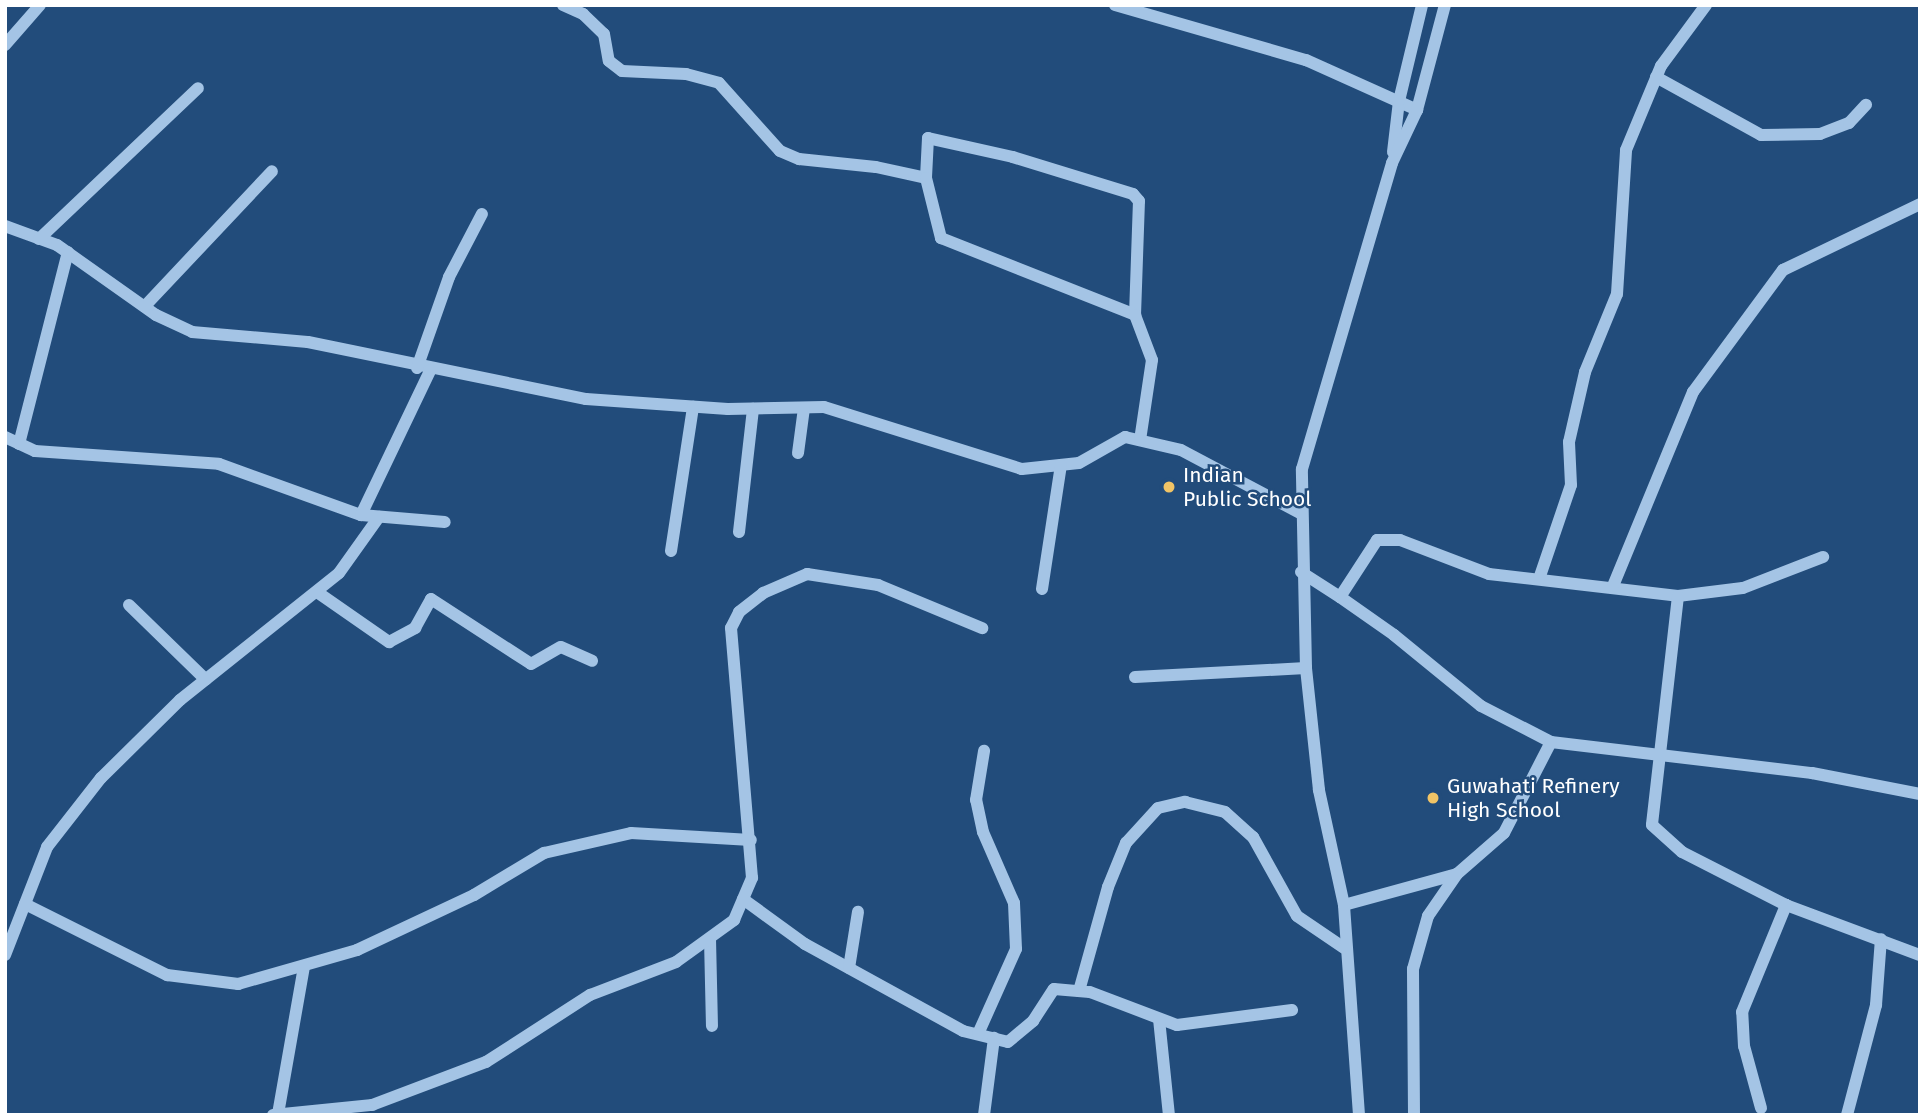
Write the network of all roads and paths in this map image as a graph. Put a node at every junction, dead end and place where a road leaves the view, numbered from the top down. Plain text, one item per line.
1 (40, 5) edge
2 (564, 5) edge
3 (1115, 5) edge
4 (1422, 5) edge
5 (1445, 5) edge
6 (1706, 5) edge
7 (5, 45) edge
8 (1656, 77) junction
9 (198, 88) dead end
10 (1399, 101) junction
11 (1866, 105) dead end
12 (1418, 110) junction
13 (1392, 163) junction
14 (272, 171) dead end
15 (926, 178) junction
16 (1920, 204) edge
17 (482, 214) dead end
18 (5, 226) edge
19 (39, 239) junction
20 (68, 253) junction
21 (145, 306) junction
22 (1135, 315) junction
23 (417, 368) junction
24 (430, 371) junction
25 (693, 407) junction
26 (804, 408) junction
27 (753, 409) junction
28 (5, 437) edge
29 (1140, 440) junction
30 (19, 444) junction
31 (798, 453) dead end
32 (1061, 465) junction
33 (1300, 513) junction
34 (361, 515) junction
35 (379, 517) junction
36 (445, 522) dead end
37 (739, 532) dead end
38 (671, 551) dead end
39 (1823, 557) dead end
40 (1301, 572) junction
41 (1539, 579) junction
42 (1613, 586) junction
43 (1042, 589) dead end
44 (317, 592) junction
45 (1678, 596) junction
46 (1340, 597) junction
47 (129, 605) dead end
48 (982, 628) dead end
49 (592, 661) dead end
50 (1306, 668) junction
51 (1135, 677) dead end
52 (206, 680) junction
53 (1551, 742) junction
54 (984, 751) dead end
55 (1660, 753) junction
56 (1920, 794) edge
57 (751, 840) junction
58 (1457, 874) junction
59 (743, 900) junction
60 (25, 904) junction
61 (1345, 905) junction
62 (1786, 905) junction
63 (858, 912) dead end
64 (710, 939) junction
65 (1881, 939) junction
66 (1344, 948) junction
67 (5, 955) edge
68 (1920, 955) edge
69 (304, 966) junction
70 (849, 968) junction
71 (1079, 991) junction
72 (1292, 1010) dead end
73 (1159, 1019) junction
74 (712, 1026) dead end
75 (978, 1034) junction
76 (994, 1038) junction
77 (1761, 1108) dead end
78 (276, 1114) edge
79 (984, 1115) edge
80 (1169, 1115) edge
81 (1359, 1115) edge
82 (1414, 1115) edge
83 (1847, 1115) edge

1 - 7 street
2 - 15 street
3 - 10 street
4 - 10 street
5 - 12 street
6 - 8 street
8 - 11 street
8 - 41 street
9 - 19 street
10 - 12 street
10 - 13 street
12 - 13 street
13 - 33 street
14 - 21 street
15 - 22 street
15 - 22 street
16 - 42 street
17 - 23 street
18 - 19 street
19 - 20 street
20 - 21 street
20 - 30 street
21 - 23 street
22 - 29 street
23 - 24 street
24 - 25 street
24 - 34 street
25 - 27 street
25 - 38 street
26 - 27 street
26 - 31 street
26 - 32 street
27 - 37 street
28 - 30 street
29 - 32 street
29 - 33 street
30 - 34 street
32 - 43 street
33 - 40 street
34 - 35 street
35 - 36 street
35 - 44 street
39 - 45 street
40 - 46 street
40 - 50 street
41 - 42 street
41 - 46 street
42 - 45 street
44 - 49 street
44 - 52 street
45 - 55 street
46 - 53 street
47 - 52 street
48 - 57 street
50 - 51 street
50 - 61 street
52 - 60 street
53 - 55 street
53 - 58 street
54 - 75 street
55 - 56 street
55 - 62 street
57 - 59 street
57 - 69 street
58 - 61 street
58 - 82 street
59 - 64 street
59 - 70 street
60 - 67 street
60 - 69 street
61 - 66 street
62 - 65 street
62 - 77 street
63 - 70 street
64 - 74 street
64 - 78 street
65 - 68 street
65 - 83 street
66 - 71 street
66 - 81 street
69 - 78 street
70 - 75 street
71 - 73 street
71 - 76 street
72 - 73 street
73 - 80 street
75 - 76 street
76 - 79 street

